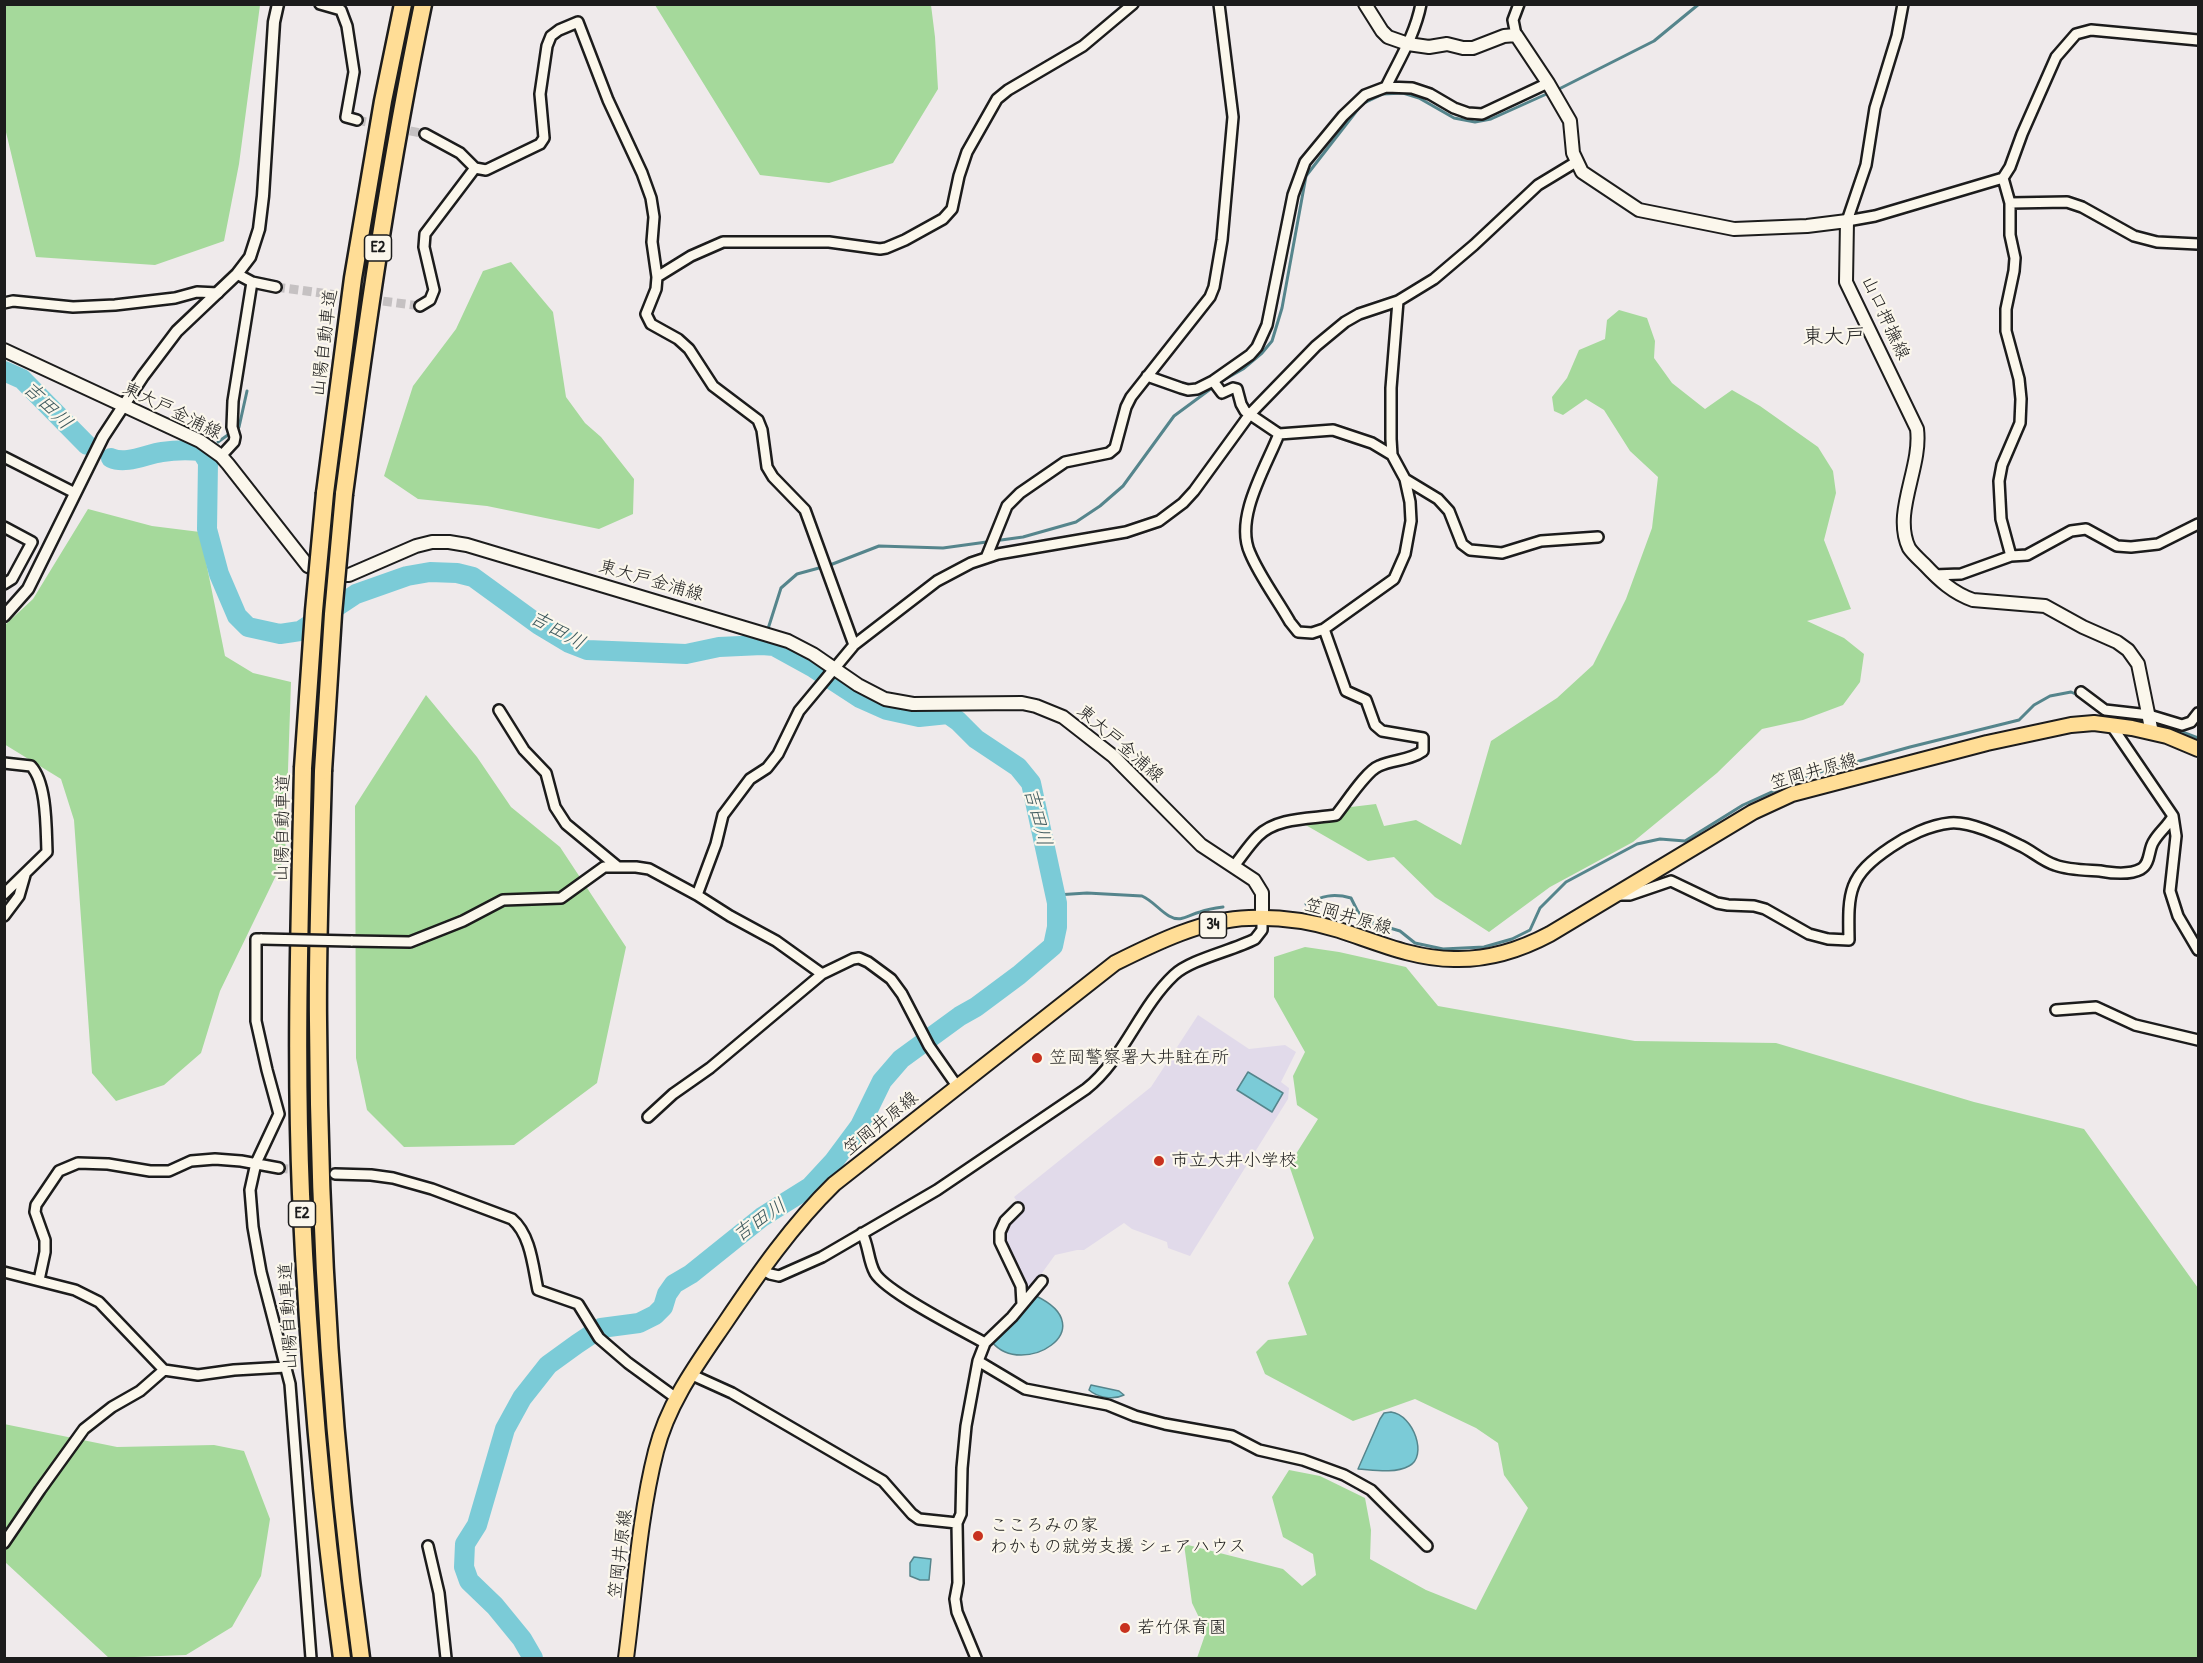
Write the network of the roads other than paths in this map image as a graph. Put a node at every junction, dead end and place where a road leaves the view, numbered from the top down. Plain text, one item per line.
1 (278, 4) edge
2 (320, 4) edge
3 (403, 4) edge
4 (423, 4) edge
5 (1133, 4) edge
6 (1219, 4) edge
7 (1365, 4) edge
8 (1421, 4) edge
9 (1519, 4) edge
10 (1903, 4) edge
11 (1516, 35) junction
12 (2199, 40) edge
13 (1408, 44) junction
14 (1386, 87) junction
15 (1551, 89) junction
16 (357, 120) dead end
17 (425, 134) tunnel mouth
18 (1576, 162) junction
19 (475, 168) junction
20 (2004, 178) junction
21 (2010, 203) junction
22 (1847, 221) junction
23 (2199, 244) edge
24 (237, 274) junction
25 (657, 277) junction
26 (252, 282) junction
27 (276, 287) tunnel mouth
28 (218, 293) junction
29 (1398, 301) junction
30 (4, 303) edge
31 (420, 306) dead end
32 (4, 350) edge
33 (1147, 376) junction
34 (1215, 384) junction
35 (123, 407) junction
36 (1250, 414) junction
37 (1279, 434) junction
38 (1392, 455) junction
39 (221, 456) junction
40 (4, 457) edge
41 (1406, 479) junction
42 (75, 493) junction
43 (2199, 524) edge
44 (4, 527) edge
45 (1598, 537) dead end
46 (987, 553) junction
47 (2011, 556) junction
48 (1934, 575) junction
49 (4, 584) edge
50 (4, 616) edge
51 (1324, 629) junction
52 (854, 645) junction
53 (833, 673) junction
54 (2081, 693) dead end
55 (499, 710) dead end
56 (2199, 713) edge
57 (2149, 715) junction
58 (2111, 725) junction
59 (2152, 732) junction
60 (2199, 749) edge
61 (4, 763) edge
62 (2173, 816) junction
63 (1234, 866) junction
64 (618, 867) junction
65 (25, 873) junction
66 (4, 894) edge
67 (697, 895) junction
68 (1617, 895) junction
69 (4, 916) edge
70 (1262, 918) junction
71 (2199, 950) edge
72 (822, 974) junction
73 (2056, 1010) dead end
74 (2199, 1040) edge
75 (957, 1086) junction
76 (648, 1117) dead end
77 (256, 1163) junction
78 (279, 1168) tunnel mouth
79 (335, 1174) tunnel mouth
80 (1018, 1208) dead end
81 (862, 1233) junction
82 (762, 1269) junction
83 (4, 1272) edge
84 (39, 1280) junction
85 (1042, 1281) dead end
86 (1022, 1304) junction
87 (985, 1343) junction
88 (978, 1360) junction
89 (286, 1367) junction
90 (164, 1370) junction
91 (690, 1374) junction
92 (676, 1398) junction
93 (957, 1523) junction
94 (4, 1543) edge
95 (428, 1546) dead end
96 (1427, 1546) dead end
97 (311, 1659) edge
98 (342, 1659) edge
99 (361, 1659) edge
100 (446, 1659) edge
101 (626, 1659) edge
102 (976, 1659) edge

1 - 24 street
2 - 16 street
3 - 98 highway, 山陽自動車道 / E2, bridge
4 - 99 highway, E2, bridge
5 - 25 street
6 - 33 street
7 - 13 main road
8 - 13 street
9 - 11 street
10 - 22 street
11 - 13 main road
11 - 15 main road
12 - 20 street
13 - 14 street
14 - 15 street
14 - 34 street
15 - 18 main road
17 - 19 street
18 - 22 main road
18 - 29 street
19 - 25 street
19 - 31 street
20 - 21 street
20 - 22 street
21 - 23 street
21 - 47 street
22 - 48 main road, 山口押撫線
24 - 26 street
24 - 28 street
25 - 52 street
26 - 27 street
26 - 39 street
28 - 30 street
28 - 35 street
29 - 36 street
29 - 38 street
32 - 35 main road, 東大戸金浦線
33 - 34 street
33 - 46 street
34 - 36 street
35 - 39 main road, 東大戸金浦線
35 - 42 street
36 - 37 street
36 - 46 street
37 - 38 street
37 - 51 street
38 - 41 street
39 - 53 main road, 東大戸金浦線
40 - 42 street
41 - 45 street
41 - 51 street
42 - 50 street
43 - 47 street
44 - 49 street
46 - 52 street
47 - 48 street
48 - 57 main road, 山口押撫線
51 - 63 street
52 - 53 street
53 - 63 main road, 東大戸金浦線
53 - 67 street
54 - 57 street
55 - 64 street
56 - 57 street
57 - 59 main road, 山口押撫線
58 - 59 main road, 笠岡井原線 / 34
58 - 62 street
58 - 68 main road, 笠岡井原線 / 34
59 - 60 main road, 笠岡井原線 / 34
61 - 65 street
62 - 68 street
62 - 71 street
63 - 70 main road, 東大戸金浦線
64 - 67 street
64 - 77 street, bridge
65 - 66 street
65 - 69 street
67 - 72 street
68 - 70 main road, 笠岡井原線 / 34
70 - 75 main road, 笠岡井原線 / 34
70 - 81 street
72 - 75 street
72 - 76 street
73 - 74 street
75 - 82 main road, 笠岡井原線 / 34
77 - 78 street
77 - 84 street
77 - 89 street
79 - 92 street
80 - 86 street
81 - 82 street
81 - 87 street
82 - 91 main road, 笠岡井原線 / 34
83 - 84 street
84 - 90 street
85 - 86 street
86 - 87 street
87 - 88 street
88 - 93 street
88 - 96 street
89 - 90 street
89 - 97 street
90 - 94 street
91 - 92 main road, 笠岡井原線 / 34
91 - 93 street
92 - 101 main road, 笠岡井原線 / 34
93 - 102 street
95 - 100 street

